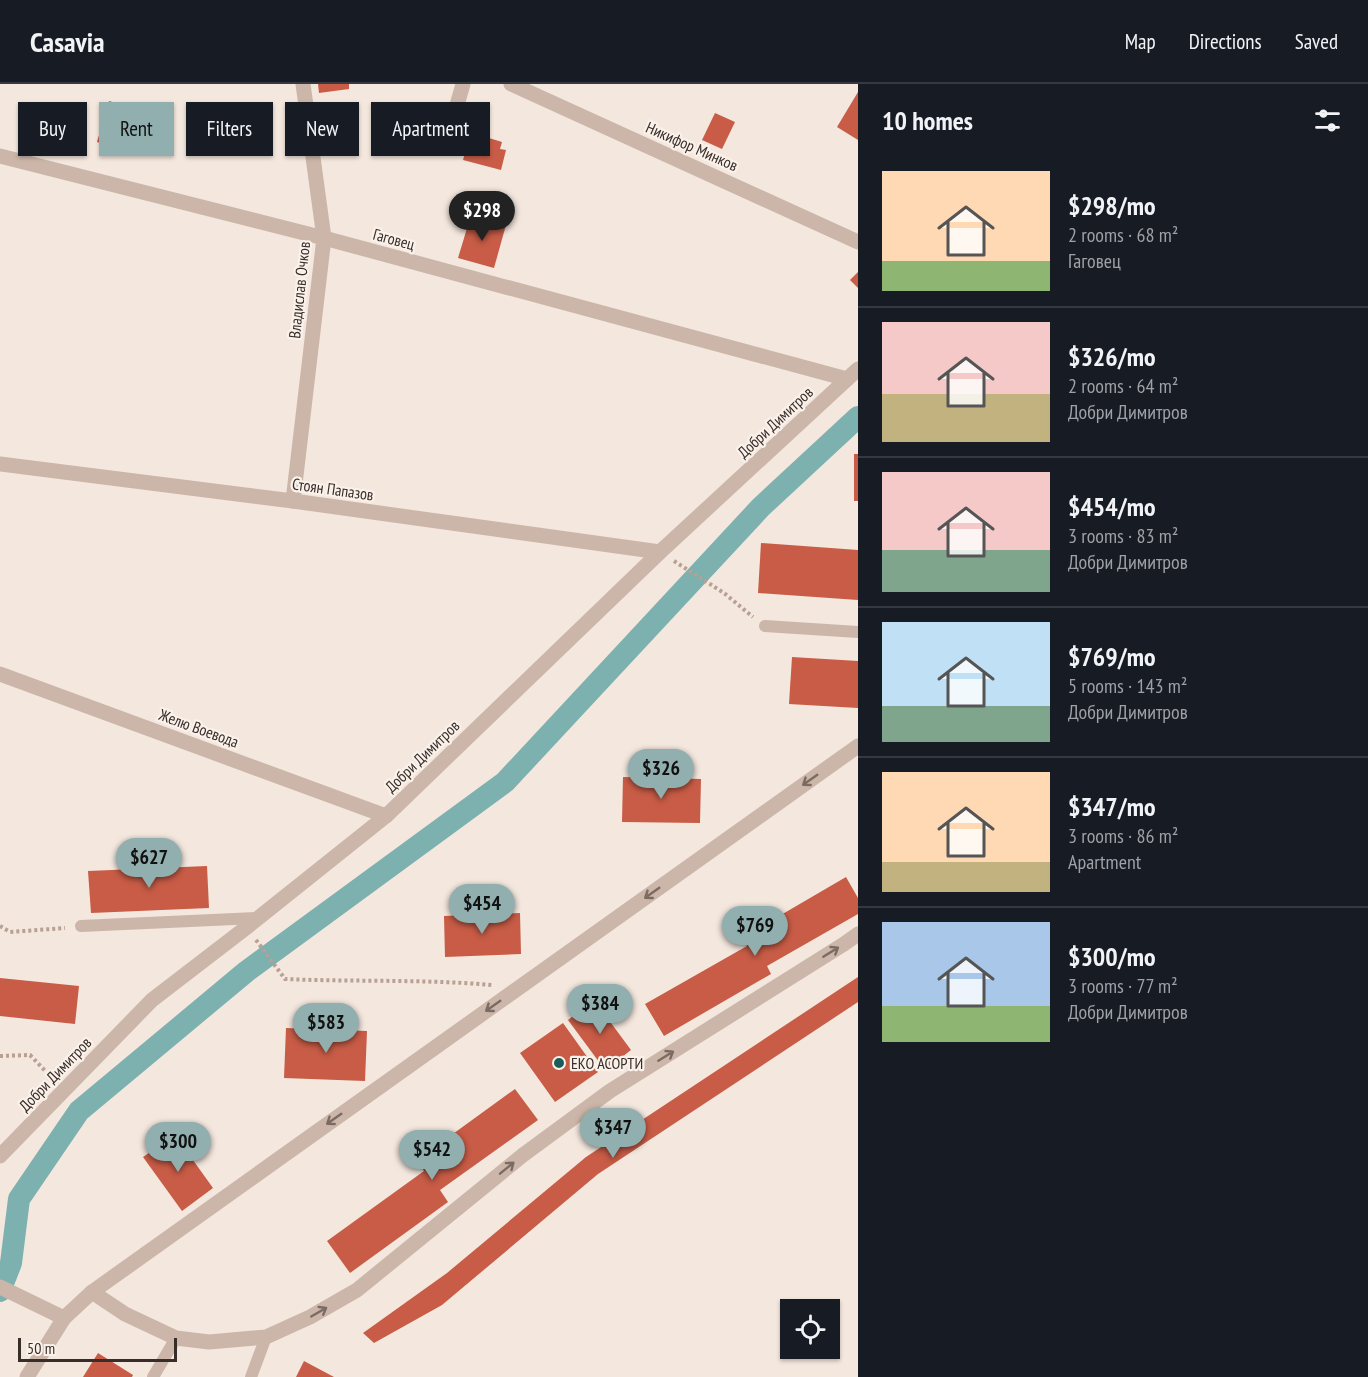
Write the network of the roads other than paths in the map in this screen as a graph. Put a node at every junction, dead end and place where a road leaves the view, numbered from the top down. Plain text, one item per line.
1 (303, 84) edge
2 (463, 84) edge
3 (511, 84) edge
4 (458, 102) edge
5 (0, 156) edge
6 (324, 238) junction
7 (858, 242) edge
8 (853, 374) edge
9 (0, 464) edge
10 (293, 501) junction
11 (660, 552) junction
12 (765, 626) road end
13 (858, 632) edge
14 (0, 674) edge
15 (858, 746) edge
16 (386, 816) junction
17 (258, 918) junction
18 (81, 926) road end
19 (858, 934) edge
20 (0, 1156) edge
21 (0, 1287) edge
22 (92, 1292) junction
23 (64, 1318) junction
24 (266, 1337) junction
25 (176, 1338) junction
26 (27, 1377) edge
27 (153, 1377) edge
28 (251, 1377) edge

1 - 6 street, Владислав Очков
2 - 4 street
3 - 7 street, Никифор Минков
5 - 6 street, Гаговец
6 - 8 street, Гаговец
6 - 10 street, Владислав Очков
8 - 11 street, Добри Димитров
9 - 10 street, Стоян Папазов
10 - 11 street, Стоян Папазов
11 - 16 street, Добри Димитров
12 - 13 lane
14 - 16 street, Желю Воевода
15 -> 22 street
16 - 17 street, Добри Димитров
17 - 18 lane
17 - 20 street, Добри Димитров
24 -> 19 street
21 - 23 street
22 - 23 street
22 - 25 street
23 - 26 street
24 - 25 street
24 - 28 lane
25 - 27 lane

